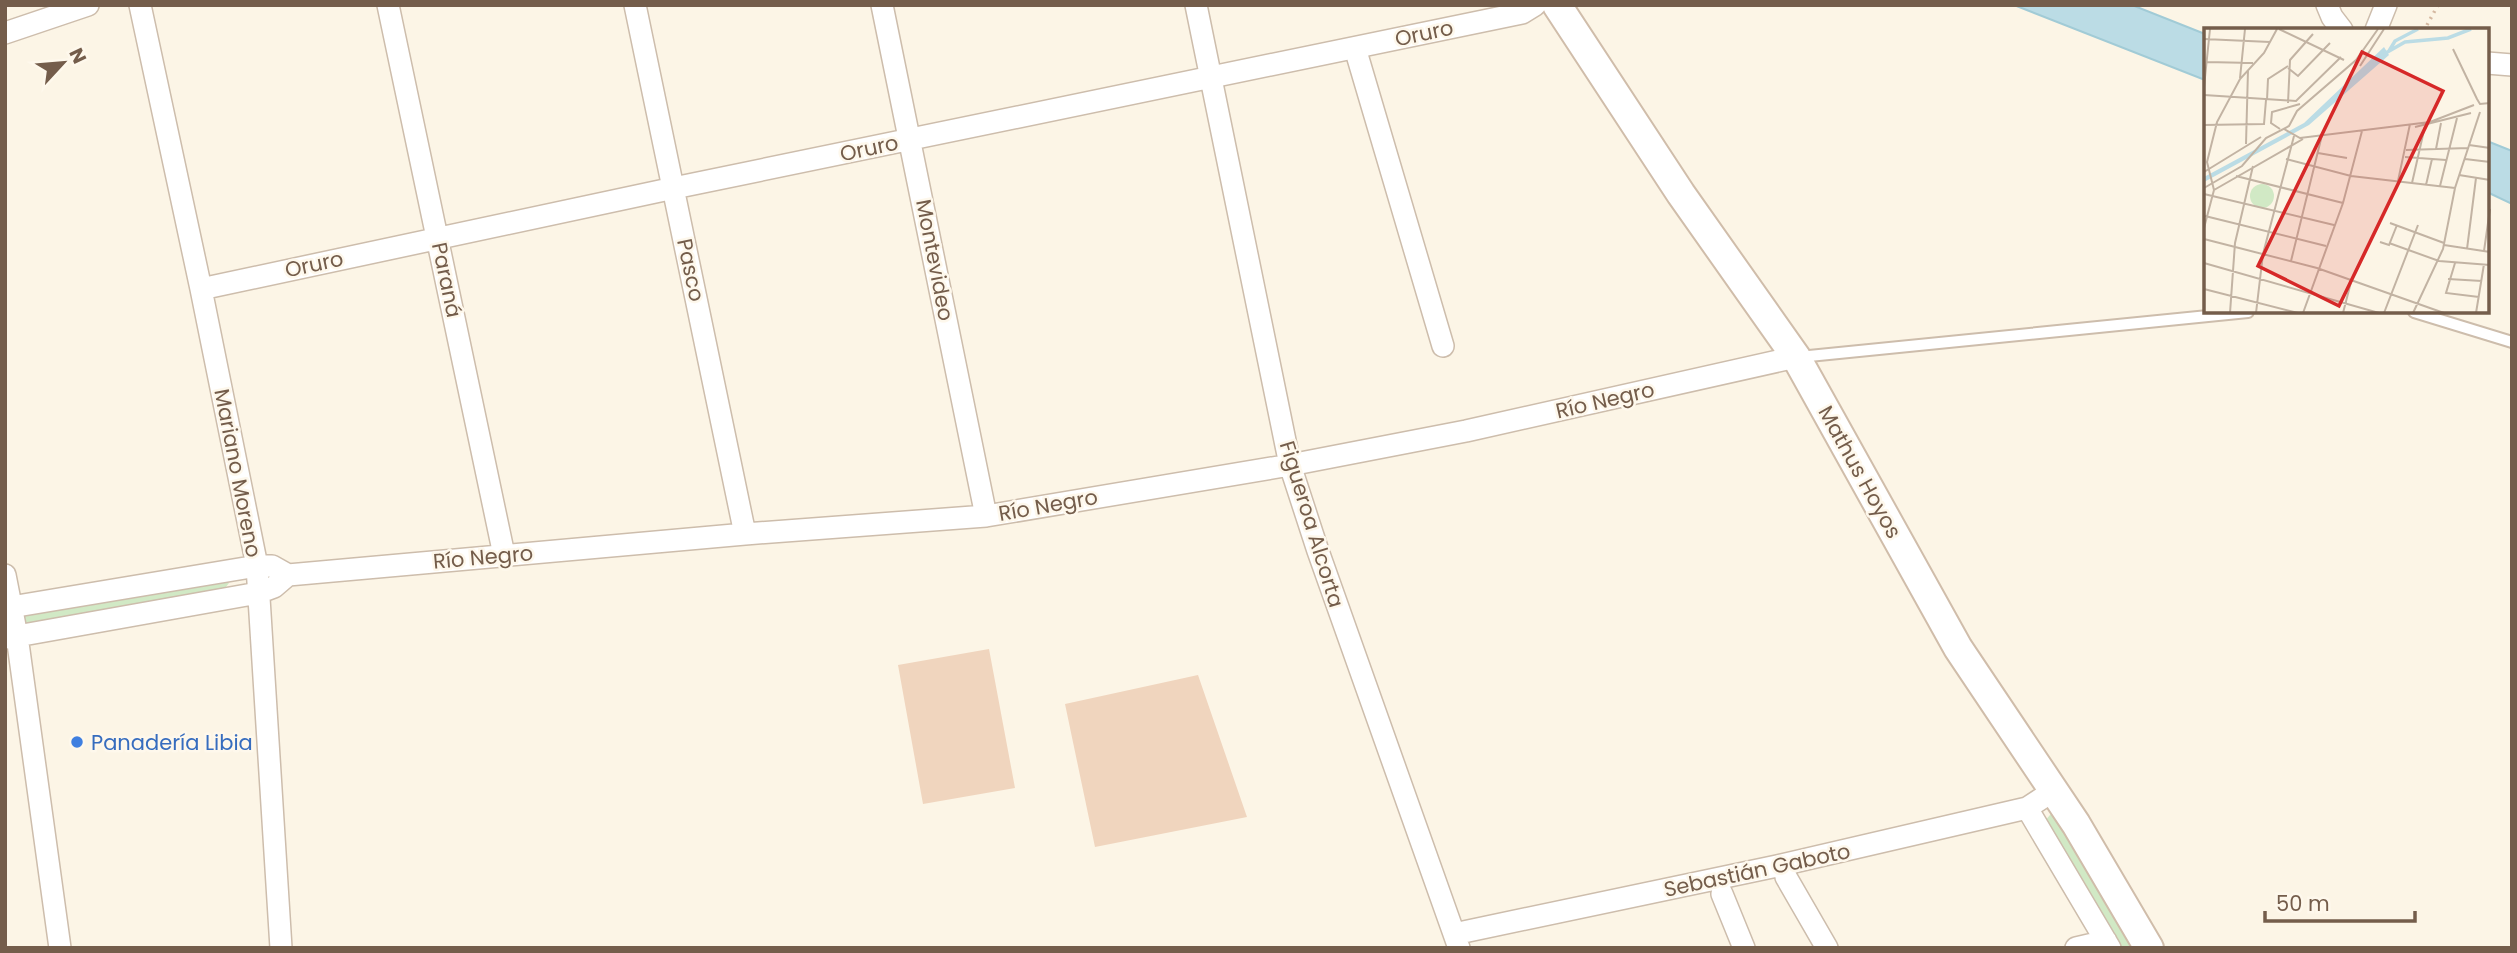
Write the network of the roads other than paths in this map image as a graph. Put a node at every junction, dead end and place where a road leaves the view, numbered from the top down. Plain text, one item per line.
1 (88, 5) edge
2 (140, 5) edge
3 (388, 5) edge
4 (635, 5) edge
5 (882, 5) edge
6 (1196, 5) edge
7 (1535, 5) edge
8 (1557, 5) edge
9 (2328, 5) edge
10 (2386, 5) edge
11 (2340, 28) edge
12 (2377, 28) edge
13 (5, 33) edge
14 (1355, 48) junction
15 (2489, 63) edge
16 (2512, 65) edge
17 (1212, 77) junction
18 (911, 139) junction
19 (674, 188) junction
20 (439, 237) junction
21 (201, 289) junction
22 (2238, 313) edge
23 (2417, 313) edge
24 (2512, 342) edge
25 (1443, 346) dead end
26 (1796, 357) junction
27 (1290, 465) junction
28 (986, 516) junction
29 (745, 534) junction
30 (504, 555) junction
31 (257, 566) junction
32 (5, 575) edge
33 (288, 575) junction
34 (258, 593) junction
35 (8, 607) edge
36 (11, 637) edge
37 (2053, 791) junction
38 (2027, 808) junction
39 (1786, 877) dead end
40 (1722, 894) dead end
41 (1457, 941) edge
42 (2108, 944) edge
43 (60, 948) edge
44 (281, 948) edge
45 (1744, 948) edge
46 (1827, 948) edge
47 (2076, 948) edge
48 (2149, 948) edge

1 - 13 street
2 - 21 street, Mariano Moreno
3 - 20 street, Paraná
4 - 19 street, Pasco
5 - 18 street, Montevideo
6 - 17 street, Figueroa Alcorta
7 - 14 street, Oruro
8 - 26 main road, Mathus Hoyos
9 - 11 street
10 - 12 street
14 - 17 street, Oruro
14 - 25 street
15 - 16 street
17 - 18 street, Oruro
17 - 27 street, Figueroa Alcorta
18 - 19 street, Oruro
18 - 28 street, Montevideo
19 - 20 street, Oruro
19 - 29 street, Pasco
20 - 21 street, Oruro
20 - 30 street, Paraná
21 - 31 street, Mariano Moreno
22 - 26 lane
23 - 24 lane
26 - 27 street, Río Negro
26 - 37 main road, Mathus Hoyos
27 - 28 street, Río Negro
27 - 41 street, Figueroa Alcorta
28 - 29 street, Río Negro
29 - 30 street, Río Negro
30 - 33 street, Río Negro
31 - 33 street, Río Negro
31 - 34 street, Mariano Moreno
31 - 35 street, Río Negro
32 - 35 street
33 - 34 street, Río Negro
34 - 36 street, Río Negro
34 - 44 street, Mariano Moreno
35 - 36 street
36 - 43 street
37 - 38 street, Sebastián Gaboto
37 - 48 main road, Mathus Hoyos
38 - 41 street, Sebastián Gaboto
38 - 42 street
39 - 46 street
40 - 45 street
42 - 47 street

